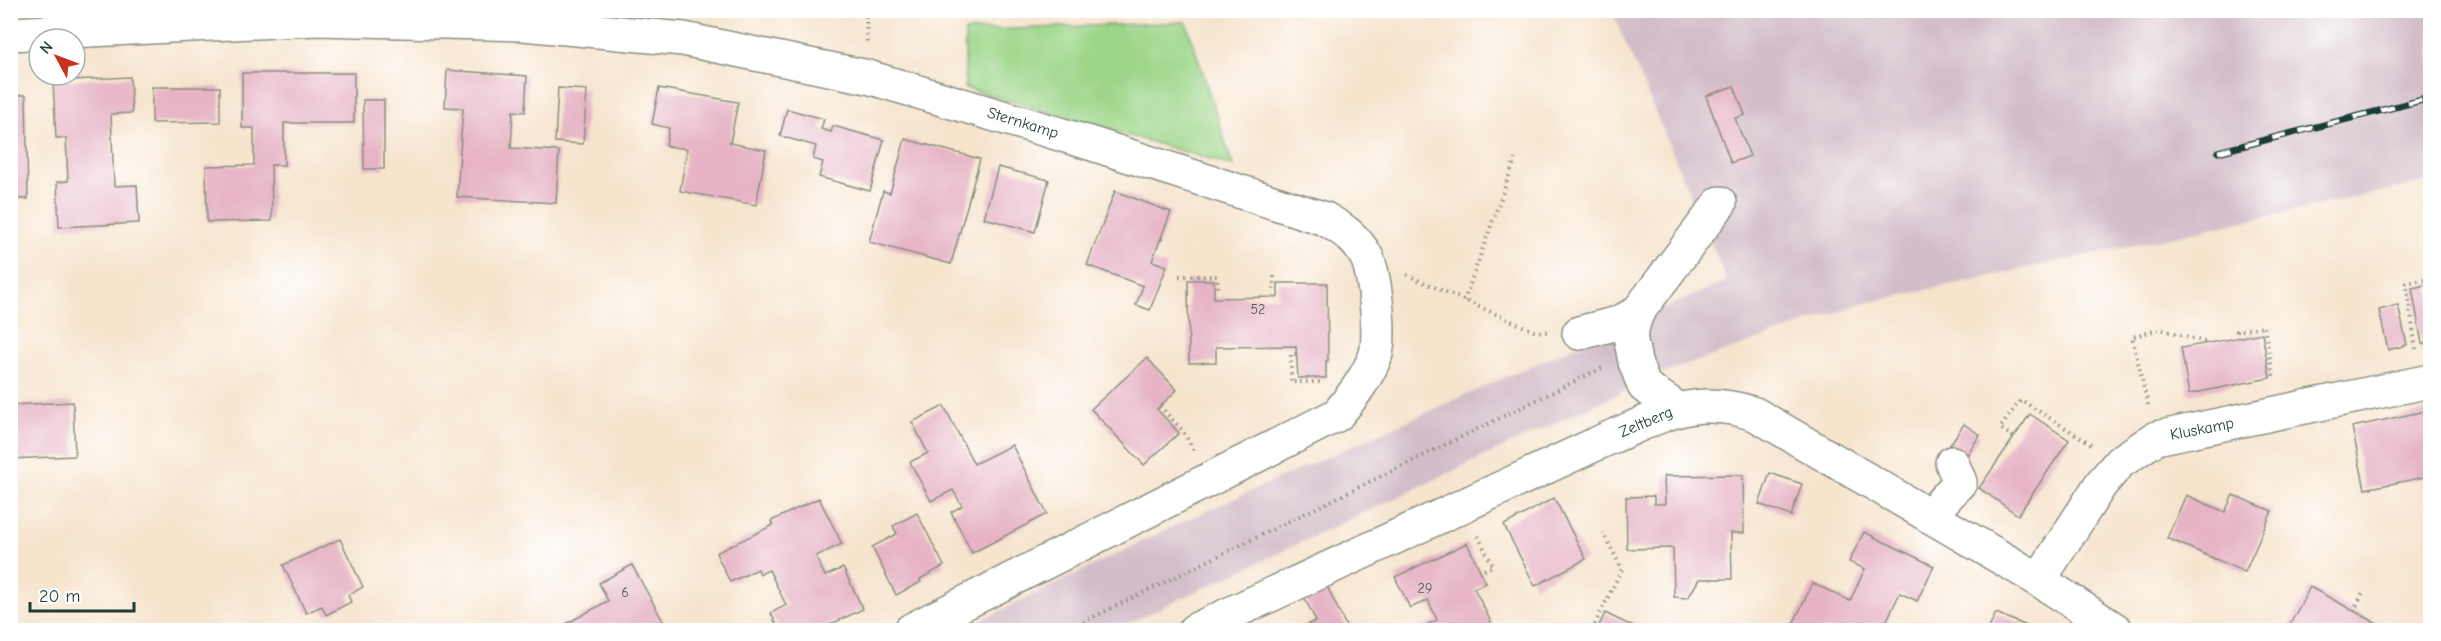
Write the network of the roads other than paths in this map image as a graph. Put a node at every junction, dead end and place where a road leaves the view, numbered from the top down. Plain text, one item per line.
1 (10, 34) edge
2 (1720, 203) dead end
3 (1637, 314) junction
4 (1579, 333) road end
5 (2426, 382) edge
6 (1677, 409) junction
7 (1952, 463) dead end
8 (1929, 516) junction
9 (2039, 580) junction
10 (911, 630) edge
11 (1195, 630) edge
12 (2115, 630) edge

1 - 10 street, Sternkamp
2 - 3 street
3 - 4 street
3 - 6 street
5 - 9 street, Kluskamp
6 - 8 street, Zeltberg
6 - 11 street, Zeltberg
7 - 8 street
8 - 9 street, Zeltberg
9 - 12 street, Zeltberg

